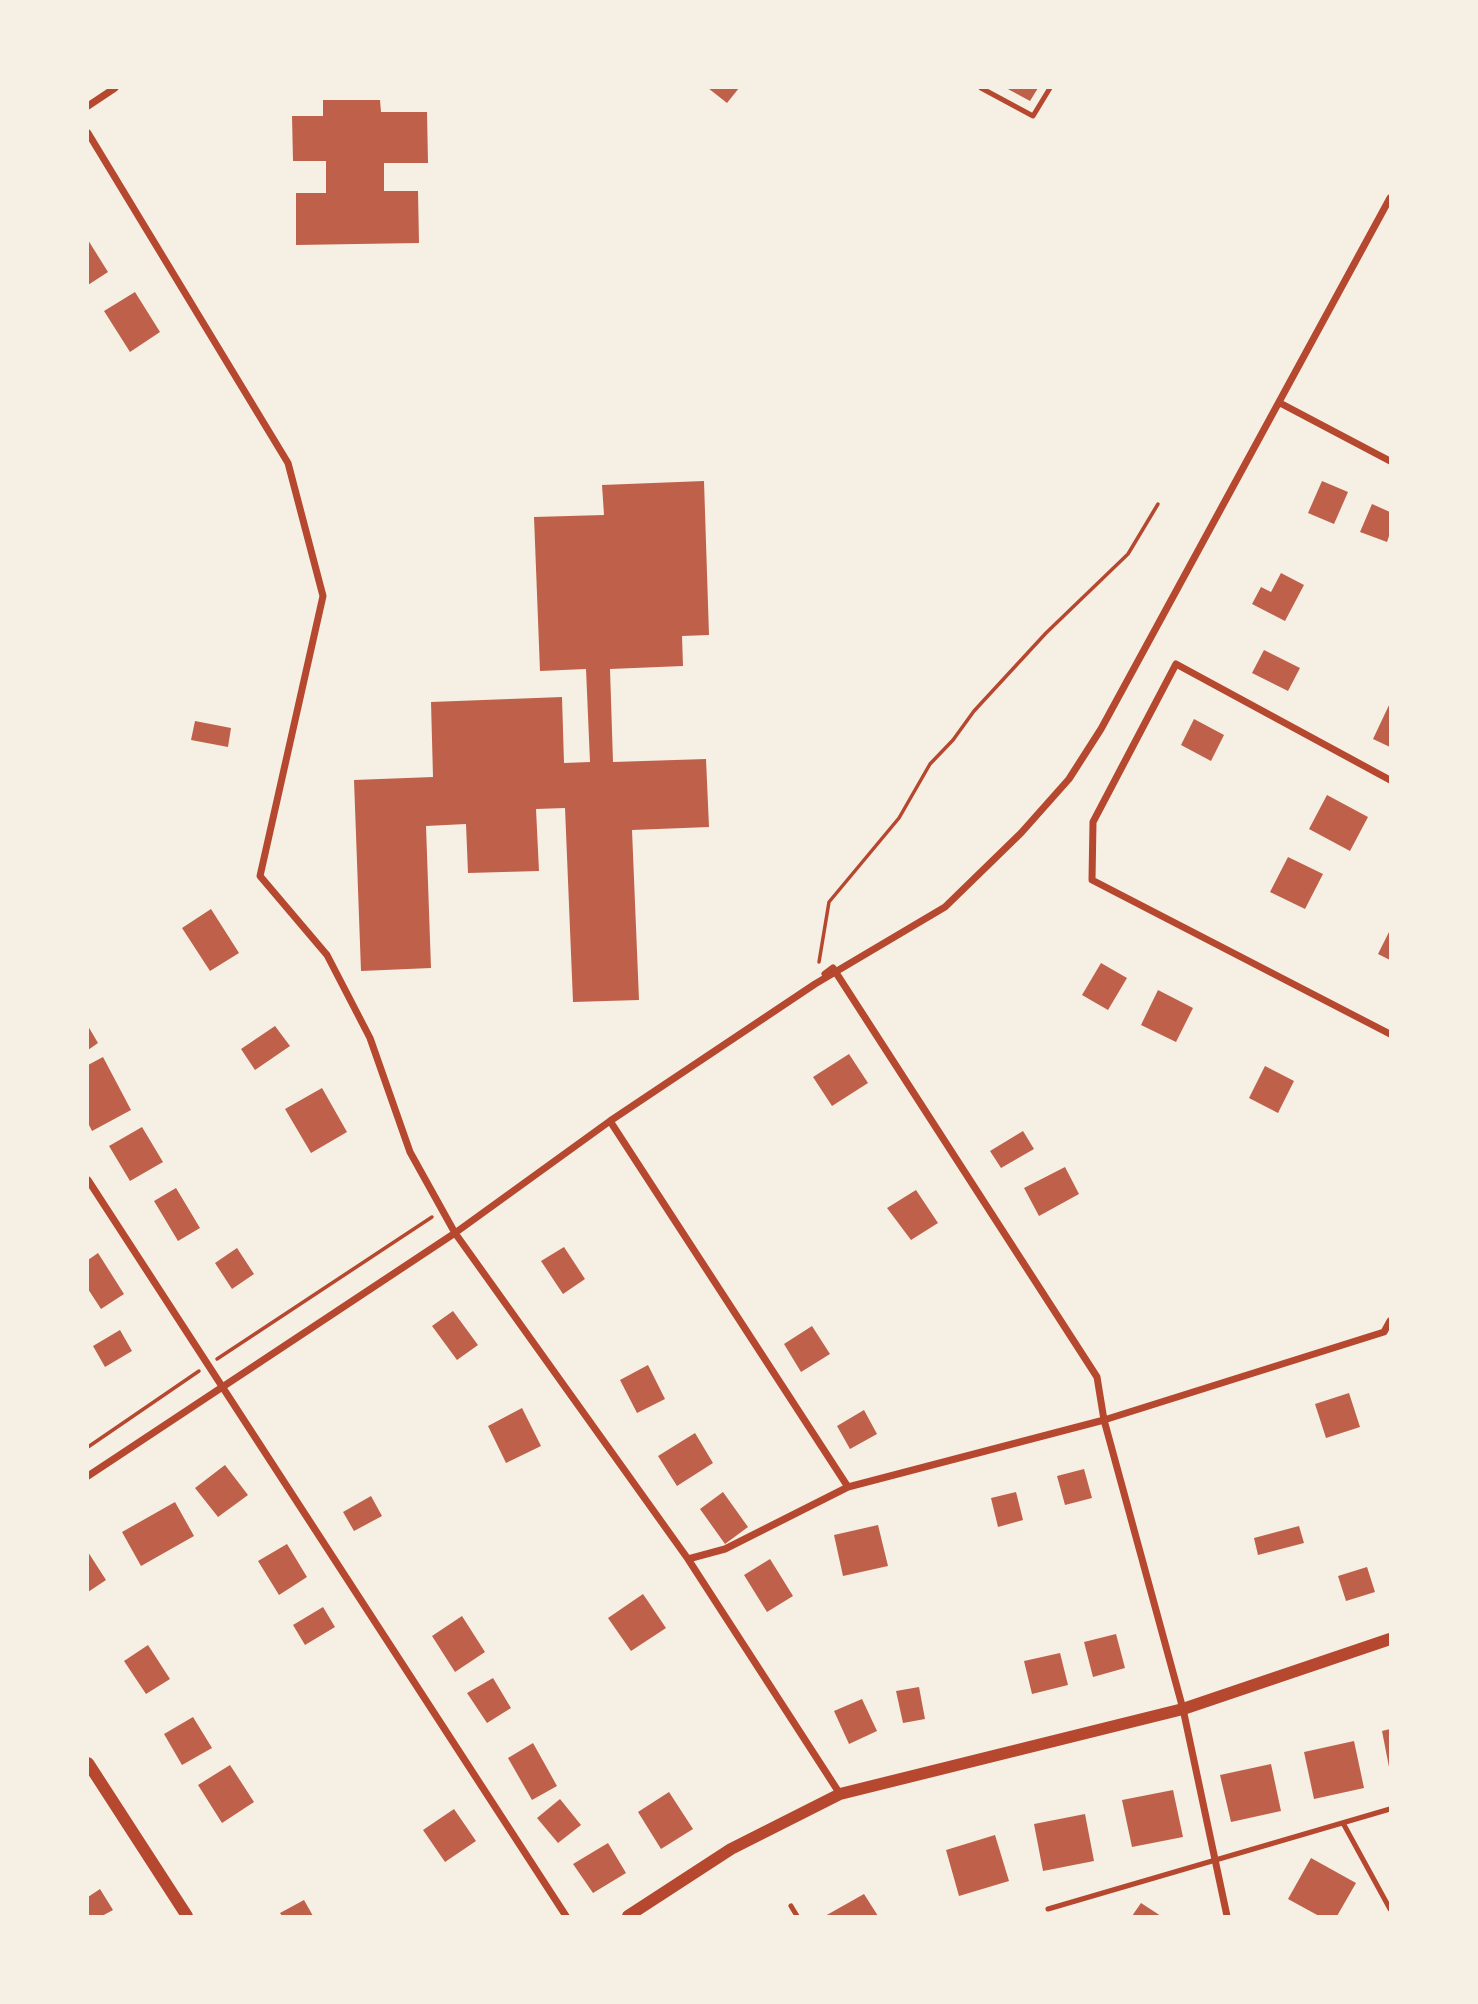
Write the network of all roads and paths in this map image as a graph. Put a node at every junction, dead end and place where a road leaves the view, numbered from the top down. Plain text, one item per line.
1 (115, 88) edge
2 (981, 88) edge
3 (1050, 88) edge
4 (88, 106) edge
5 (88, 133) edge
6 (1391, 198) edge
7 (1280, 403) junction
8 (1391, 461) edge
9 (1158, 504) dead end
10 (1391, 780) edge
11 (815, 984) junction
12 (1391, 1034) edge
13 (610, 1121) junction
14 (88, 1180) edge
15 (442, 1211) junction
16 (455, 1233) junction
17 (1391, 1321) edge
18 (208, 1365) junction
19 (223, 1387) junction
20 (1104, 1420) junction
21 (88, 1447) edge
22 (88, 1476) edge
23 (848, 1487) junction
24 (688, 1559) junction
25 (1391, 1639) edge
26 (1183, 1709) junction
27 (88, 1763) edge
28 (840, 1794) junction
29 (1391, 1810) edge
30 (1343, 1823) junction
31 (1215, 1860) junction
32 (791, 1906) dead end
33 (1048, 1909) dead end
34 (1391, 1909) edge
35 (187, 1916) edge
36 (566, 1916) edge
37 (628, 1916) edge
38 (797, 1916) edge
39 (1227, 1916) edge

1 - 4 street
2 - 3 lane
5 - 15 street
6 - 7 street
7 - 8 street
7 - 11 street
9 - 11 path
10 - 12 street
11 - 13 street
11 - 20 street
13 - 16 street
13 - 23 street
14 - 18 street
15 - 16 street
15 - 18 path
16 - 19 street
16 - 24 street
17 - 20 street
18 - 19 street
18 - 21 path
19 - 22 street
19 - 36 street
20 - 23 street
20 - 26 street
23 - 24 street
24 - 28 street
25 - 26 street
26 - 28 street
26 - 31 street
27 - 35 street
28 - 37 street
29 - 30 lane
30 - 31 lane
30 - 34 lane
31 - 33 lane
31 - 39 street
32 - 38 lane

